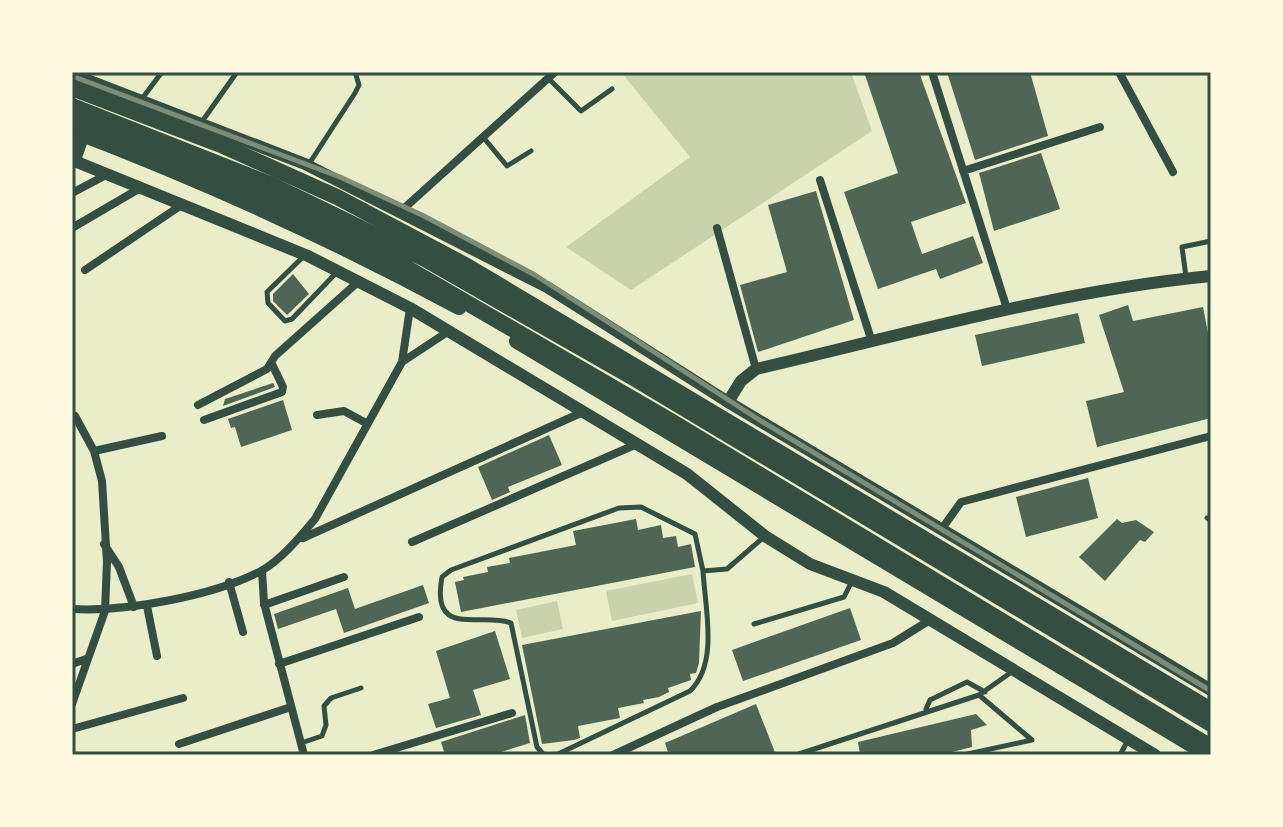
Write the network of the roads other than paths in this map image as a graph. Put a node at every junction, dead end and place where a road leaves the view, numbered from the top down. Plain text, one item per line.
1 (162, 72) edge
2 (237, 72) edge
3 (355, 72) edge
4 (932, 72) edge
5 (1119, 72) edge
6 (72, 74) edge
7 (552, 75) edge
8 (72, 88) edge
9 (612, 89) dead end
10 (140, 100) junction
11 (72, 106) edge
12 (201, 124) junction
13 (1100, 127) dead end
14 (75, 129) edge
15 (483, 137) junction
16 (531, 151) dead end
17 (72, 160) edge
18 (308, 166) junction
19 (963, 171) junction
20 (1173, 172) dead end
21 (109, 174) junction
22 (820, 180) dead end
23 (142, 186) junction
24 (72, 193) edge
25 (184, 204) junction
26 (400, 212) junction
27 (72, 228) edge
28 (717, 228) dead end
29 (1211, 241) edge
30 (305, 255) junction
31 (85, 270) dead end
32 (338, 272) junction
33 (1211, 276) edge
34 (1186, 278) junction
35 (358, 282) junction
36 (410, 308) junction
37 (1007, 309) junction
38 (449, 331) junction
39 (872, 342) junction
40 (402, 362) junction
41 (272, 364) junction
42 (756, 369) junction
43 (728, 402) junction
44 (198, 405) dead end
45 (583, 412) junction
46 (317, 415) dead end
47 (75, 416) dead end
48 (204, 420) dead end
49 (366, 423) junction
50 (162, 436) dead end
51 (1211, 436) edge
52 (637, 444) junction
53 (94, 451) junction
54 (941, 530) junction
55 (765, 536) junction
56 (297, 540) junction
57 (412, 542) dead end
58 (104, 544) junction
59 (262, 571) junction
60 (703, 571) junction
61 (344, 577) dead end
62 (853, 580) junction
63 (229, 582) junction
64 (264, 605) junction
65 (147, 606) junction
66 (134, 607) junction
67 (72, 609) edge
68 (105, 611) junction
69 (419, 617) dead end
70 (930, 620) junction
71 (754, 624) dead end
72 (243, 632) dead end
73 (157, 656) dead end
74 (86, 659) junction
75 (72, 664) edge
76 (279, 664) junction
77 (1014, 671) junction
78 (361, 688) dead end
79 (1211, 690) edge
80 (982, 694) junction
81 (183, 698) dead end
82 (72, 704) edge
83 (291, 707) junction
84 (926, 709) dead end
85 (1211, 710) edge
86 (512, 713) dead end
87 (1211, 724) edge
88 (72, 729) edge
89 (1128, 739) junction
90 (301, 743) junction
91 (179, 744) dead end
92 (1211, 747) edge
93 (304, 755) edge
94 (373, 755) edge
95 (613, 755) edge
96 (796, 755) edge
97 (963, 755) edge
98 (1120, 755) edge
99 (1155, 755) edge
100 (1209, 755) edge

1 - 10 lane
2 - 12 lane
3 - 18 lane
4 - 19 street
5 - 20 street
6 - 10 street
7 - 9 lane
7 - 15 street
8 - 85 highway
10 - 12 street
11 - 87 highway
12 - 18 street
13 - 19 street
14 - 17 highway
14 - 92 highway
14 - 100 highway
15 - 16 lane
15 - 26 street
17 - 21 street
18 - 26 street
19 - 37 street
21 - 23 street
21 - 24 street
22 - 39 street
23 - 25 street
23 - 27 street
25 - 30 street
25 - 31 street
26 - 43 street
28 - 42 street
29 - 34 lane
30 - 32 street
30 - 32 lane
32 - 35 street
33 - 34 street
34 - 37 street
35 - 36 street
35 - 41 street
36 - 38 street
36 - 40 street
37 - 39 street
38 - 40 street
38 - 45 street
39 - 42 street
40 - 49 street
41 - 44 street
41 - 48 street
42 - 43 street
43 - 54 street
45 - 52 street
45 - 56 street
46 - 49 street
47 - 53 street
49 - 56 street
50 - 53 street
51 - 54 street
52 - 55 street
52 - 57 street
53 - 58 street
54 - 79 street
55 - 60 lane
55 - 62 street
56 - 59 street
58 - 66 street
58 - 68 street
59 - 63 street
59 - 64 street
60 - 60 lane
61 - 64 street
62 - 70 street
62 - 71 lane
63 - 65 street
63 - 72 street
64 - 76 street
65 - 66 street
65 - 73 street
66 - 68 street
67 - 68 street
68 - 74 street
69 - 76 street
70 - 77 street
70 - 95 street
74 - 75 street
74 - 82 street
76 - 83 street
77 - 80 lane
77 - 89 street
78 - 90 lane
80 - 84 lane
80 - 96 lane
80 - 97 lane
81 - 88 street
83 - 90 street
83 - 91 street
86 - 94 street
89 - 98 lane
89 - 99 street
90 - 93 street

